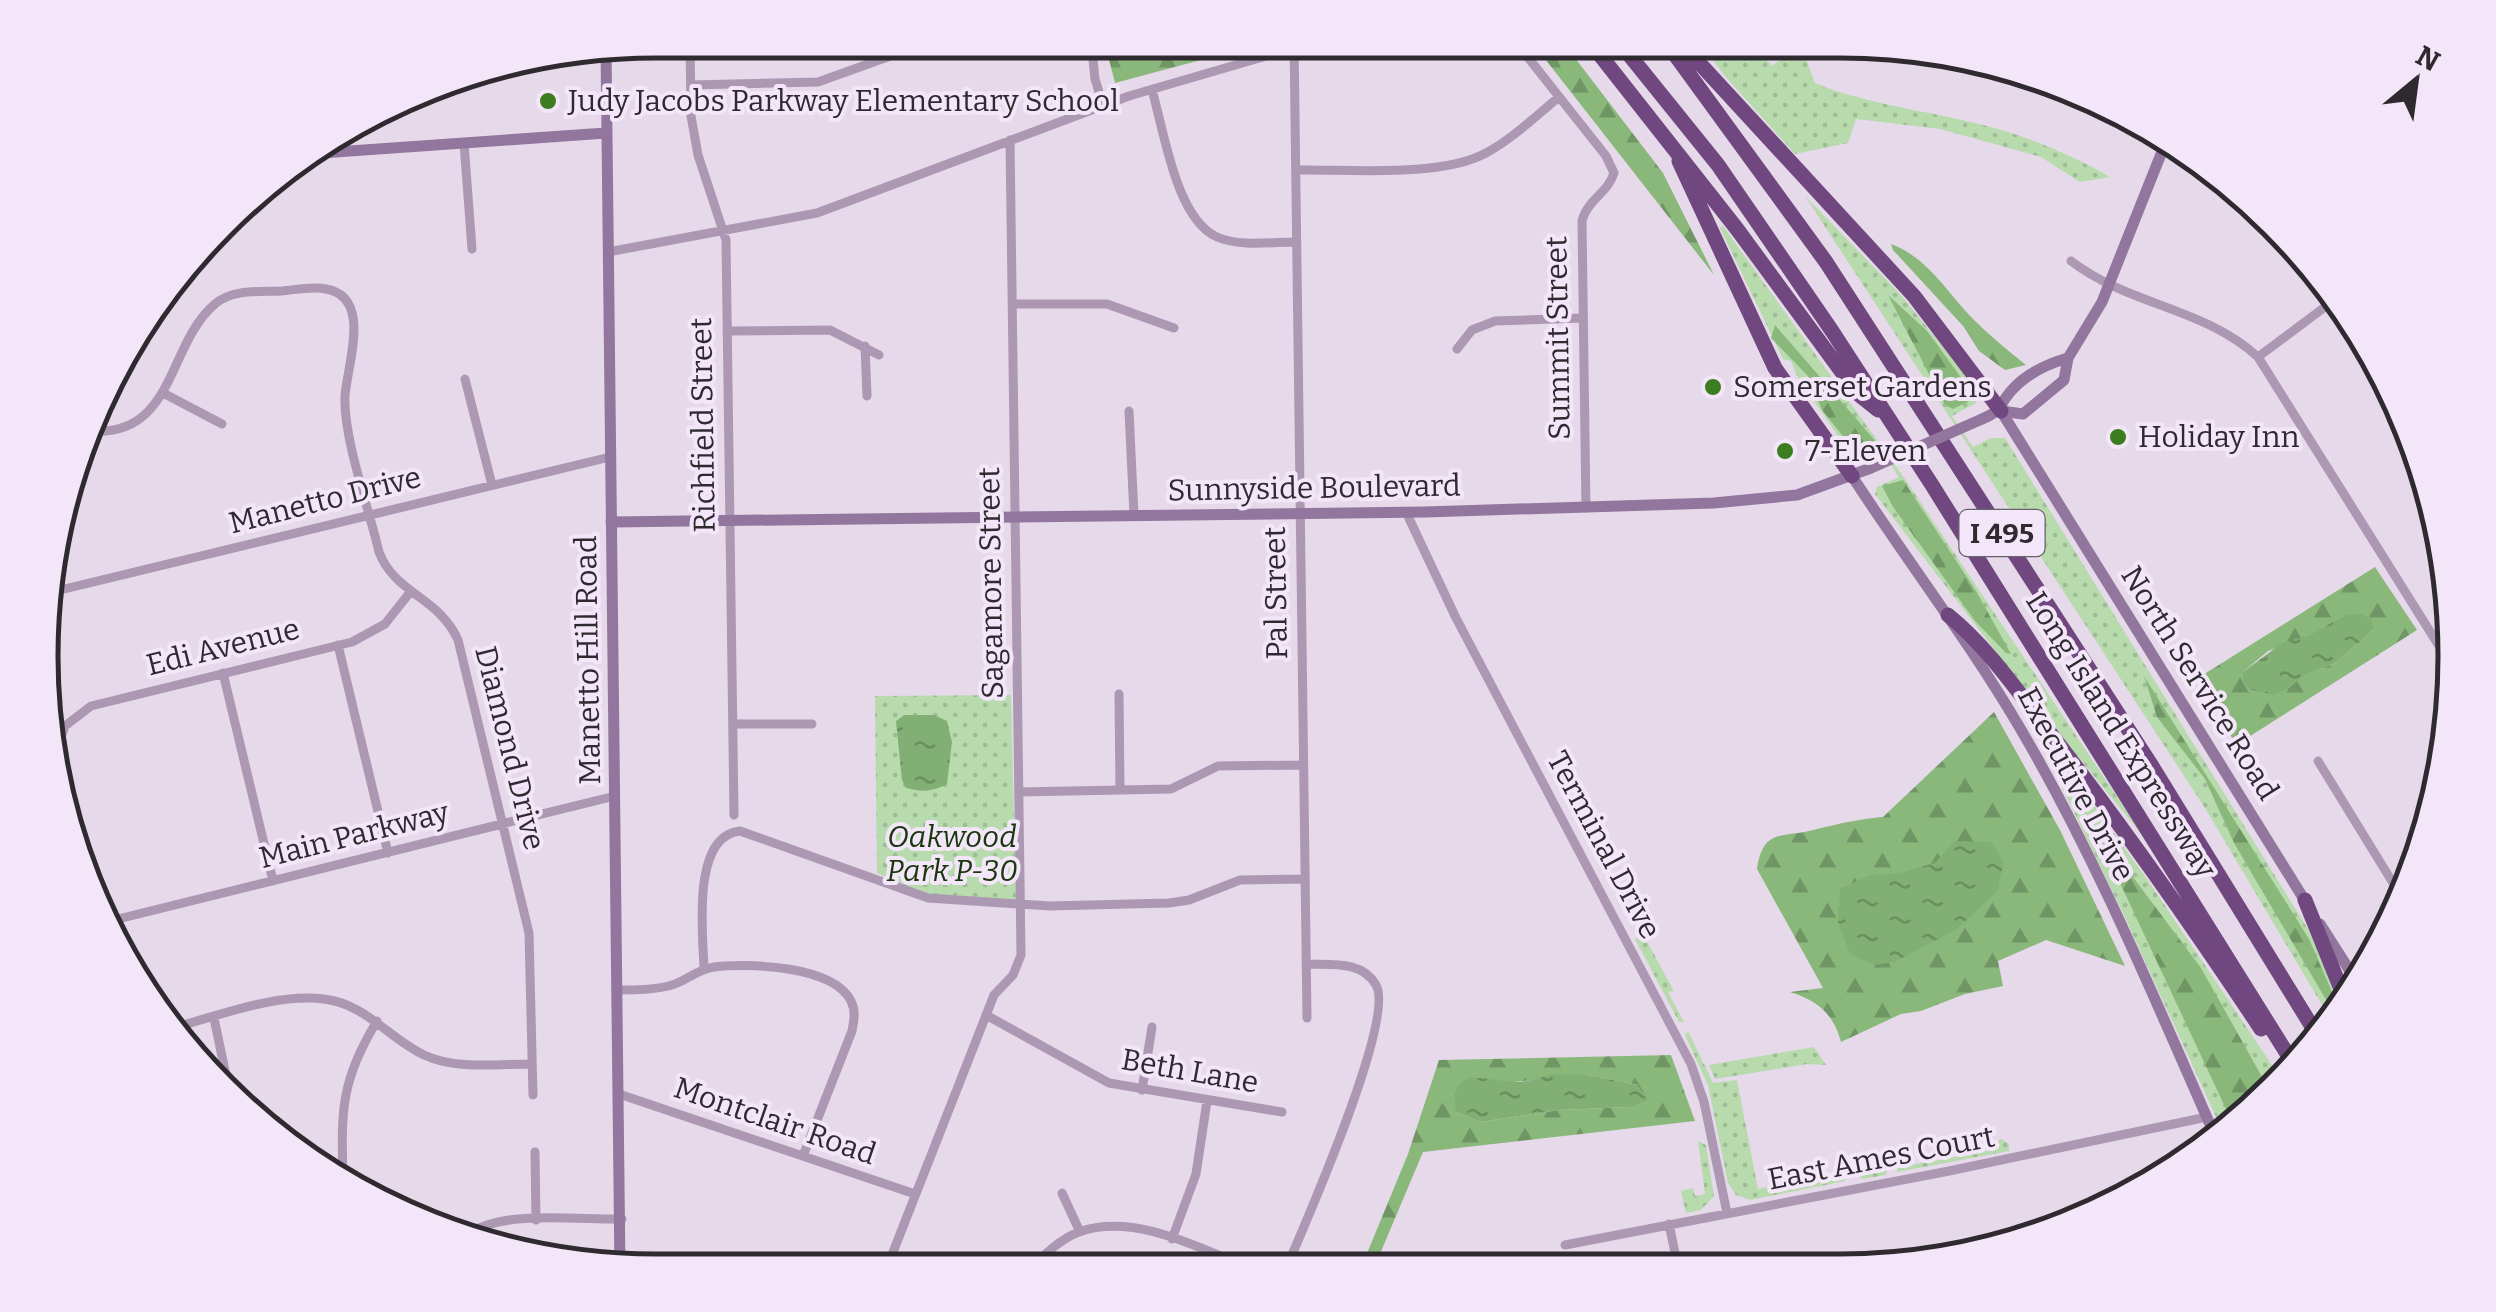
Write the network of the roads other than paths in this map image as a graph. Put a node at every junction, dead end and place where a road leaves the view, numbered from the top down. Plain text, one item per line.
1 (690, 58) edge
2 (885, 58) edge
3 (1093, 58) edge
4 (1251, 58) edge
5 (1294, 58) edge
6 (1529, 58) edge
7 (1603, 58) edge
8 (1632, 58) edge
9 (1678, 58) edge
10 (1694, 58) edge
11 (606, 60) edge
12 (691, 85) junction
13 (1152, 90) junction
14 (1560, 97) junction
15 (1103, 105) junction
16 (606, 133) junction
17 (1010, 140) junction
18 (464, 144) junction
19 (1674, 148) junction
20 (333, 152) edge
21 (2162, 152) edge
22 (1296, 170) junction
23 (724, 228) junction
24 (1296, 242) junction
25 (472, 249) dead end
26 (608, 252) junction
27 (2072, 260) dead end
28 (2110, 284) junction
29 (1012, 304) junction
30 (2326, 306) edge
31 (1582, 318) junction
32 (1174, 328) dead end
33 (727, 331) junction
34 (865, 346) junction
35 (1457, 349) dead end
36 (880, 355) dead end
37 (2258, 357) junction
38 (2068, 358) junction
39 (465, 379) dead end
40 (163, 393) junction
41 (868, 396) dead end
42 (1129, 411) dead end
43 (2000, 411) junction
44 (1889, 419) junction
45 (222, 424) dead end
46 (102, 431) edge
47 (610, 456) junction
48 (1852, 476) junction
49 (492, 485) junction
50 (1586, 508) junction
51 (1406, 512) junction
52 (1300, 513) junction
53 (370, 514) junction
54 (1134, 515) junction
55 (1015, 517) junction
56 (730, 521) junction
57 (611, 522) junction
58 (62, 590) edge
59 (411, 591) junction
60 (1948, 615) junction
61 (338, 644) junction
62 (2438, 645) edge
63 (222, 673) junction
64 (1118, 694) dead end
65 (733, 724) junction
66 (812, 724) dead end
67 (63, 732) edge
68 (2318, 760) dead end
69 (1303, 765) junction
70 (1120, 790) junction
71 (1018, 792) junction
72 (615, 796) junction
73 (734, 815) dead end
74 (504, 824) junction
75 (388, 853) junction
76 (1305, 879) junction
77 (273, 881) junction
78 (2393, 884) edge
79 (2305, 900) junction
80 (1020, 904) junction
81 (118, 919) edge
82 (1306, 964) junction
83 (704, 968) junction
84 (2349, 970) edge
85 (2340, 986) edge
86 (618, 990) junction
87 (986, 1016) junction
88 (214, 1018) junction
89 (1307, 1018) dead end
90 (378, 1022) junction
91 (185, 1025) edge
92 (2311, 1025) edge
93 (1152, 1027) dead end
94 (2287, 1054) edge
95 (2285, 1056) edge
96 (532, 1064) junction
97 (225, 1071) edge
98 (1142, 1090) junction
99 (620, 1094) junction
100 (533, 1095) dead end
101 (1207, 1101) junction
102 (1282, 1112) dead end
103 (2207, 1117) junction
104 (2211, 1126) edge
105 (535, 1152) dead end
106 (803, 1156) junction
107 (343, 1166) edge
108 (1062, 1192) dead end
109 (916, 1194) junction
110 (1727, 1213) junction
111 (622, 1219) junction
112 (536, 1220) junction
113 (1670, 1224) junction
114 (481, 1228) edge
115 (1080, 1232) junction
116 (1172, 1239) junction
117 (1565, 1245) dead end
118 (621, 1253) edge
119 (892, 1254) edge
120 (1046, 1254) edge
121 (1212, 1254) edge
122 (1292, 1254) edge
123 (1675, 1254) edge

1 - 12 street, Richfield Street
2 - 12 street
3 - 15 street
4 - 13 street
5 - 22 street, Pal Street
6 - 14 street
7 - 19 highway
8 - 44 highway, Long Island Expressway / I 495
9 - 92 highway, Long Island Expressway / I 495
10 - 43 highway
11 - 16 main road, Manetto Hill Road
12 - 23 street, Richfield Street
13 - 15 street
13 - 24 street
14 - 22 street
14 - 31 street, Summit Street
15 - 17 street
16 - 18 main road
16 - 26 main road, Manetto Hill Road
17 - 23 street
17 - 29 street, Sagamore Street
18 - 20 main road
18 - 25 street
19 - 44 highway
19 - 48 highway
21 - 28 main road, Sunnyside Boulevard
22 - 24 street, Pal Street
23 - 26 street
23 - 33 street, Richfield Street
24 - 52 street, Pal Street
26 - 47 main road, Manetto Hill Road
27 - 28 street
28 - 37 street
28 - 38 main road, Sunnyside Boulevard
29 - 32 street
29 - 55 street, Sagamore Street
30 - 37 street
31 - 35 street
31 - 50 street, Summit Street
33 - 34 street
33 - 56 street, Richfield Street
34 - 36 street
34 - 41 street
37 - 62 street
38 - 43 main road, Sunnyside Boulevard
38 - 43 main road, Sunnyside Boulevard
39 - 49 street
40 - 45 street
40 - 46 street, Diamond Drive
40 - 53 street, Diamond Drive
42 - 54 street
43 - 48 main road, Sunnyside Boulevard, bridge
43 - 79 main road, North Service Road
44 - 94 highway, Long Island Expressway / I 495
47 - 49 street, Manetto Drive
47 - 57 main road, Manetto Hill Road
48 - 50 main road, Sunnyside Boulevard
48 - 60 main road, Executive Drive
49 - 53 street, Manetto Drive
50 - 51 main road, Sunnyside Boulevard
51 - 52 main road, Sunnyside Boulevard
51 - 110 street, Terminal Drive
52 - 54 main road, Sunnyside Boulevard
52 - 69 street, Pal Street
53 - 58 street, Manetto Drive
53 - 59 street, Diamond Drive
54 - 55 main road, Sunnyside Boulevard
55 - 56 main road, Sunnyside Boulevard
55 - 71 street, Sagamore Street
56 - 57 main road, Sunnyside Boulevard
56 - 65 street, Richfield Street
57 - 72 main road, Manetto Hill Road
59 - 61 street, Edi Avenue
59 - 74 street, Diamond Drive
60 - 95 highway
60 - 103 main road, Executive Drive
61 - 63 street, Edi Avenue
61 - 75 street
63 - 67 street, Edi Avenue
63 - 77 street
64 - 70 street
65 - 66 street
65 - 73 street, Richfield Street
68 - 78 street
69 - 70 street
69 - 76 street, Pal Street
70 - 71 street
71 - 80 street, Sagamore Street
72 - 74 street, Main Parkway
72 - 86 main road, Manetto Hill Road
74 - 75 street, Main Parkway
74 - 96 street, Diamond Drive
75 - 77 street, Main Parkway
76 - 80 street
76 - 82 street, Pal Street
77 - 81 street, Main Parkway
79 - 84 main road, North Service Road
79 - 85 highway
80 - 83 street
80 - 87 street, Sagamore Street
82 - 89 street, Pal Street
82 - 122 street
83 - 86 street
83 - 106 street
86 - 99 main road, Manetto Hill Road
87 - 98 street, Beth Lane
87 - 109 street, Sagamore Street
88 - 90 street
88 - 91 street
88 - 97 street
90 - 96 street
90 - 107 street
93 - 98 street
96 - 100 street, Diamond Drive
98 - 101 street, Beth Lane
99 - 106 street, Montclair Road
99 - 111 main road, Manetto Hill Road
101 - 102 street, Beth Lane
101 - 116 street
103 - 104 main road, Executive Drive
103 - 110 street, East Ames Court
105 - 112 street
106 - 109 street, Montclair Road
108 - 115 street
109 - 119 street, Sagamore Street
110 - 113 street, East Ames Court
111 - 112 street
111 - 118 main road, Manetto Hill Road
112 - 114 street
113 - 117 street, East Ames Court
113 - 123 street
115 - 116 street
115 - 120 street
116 - 121 street

